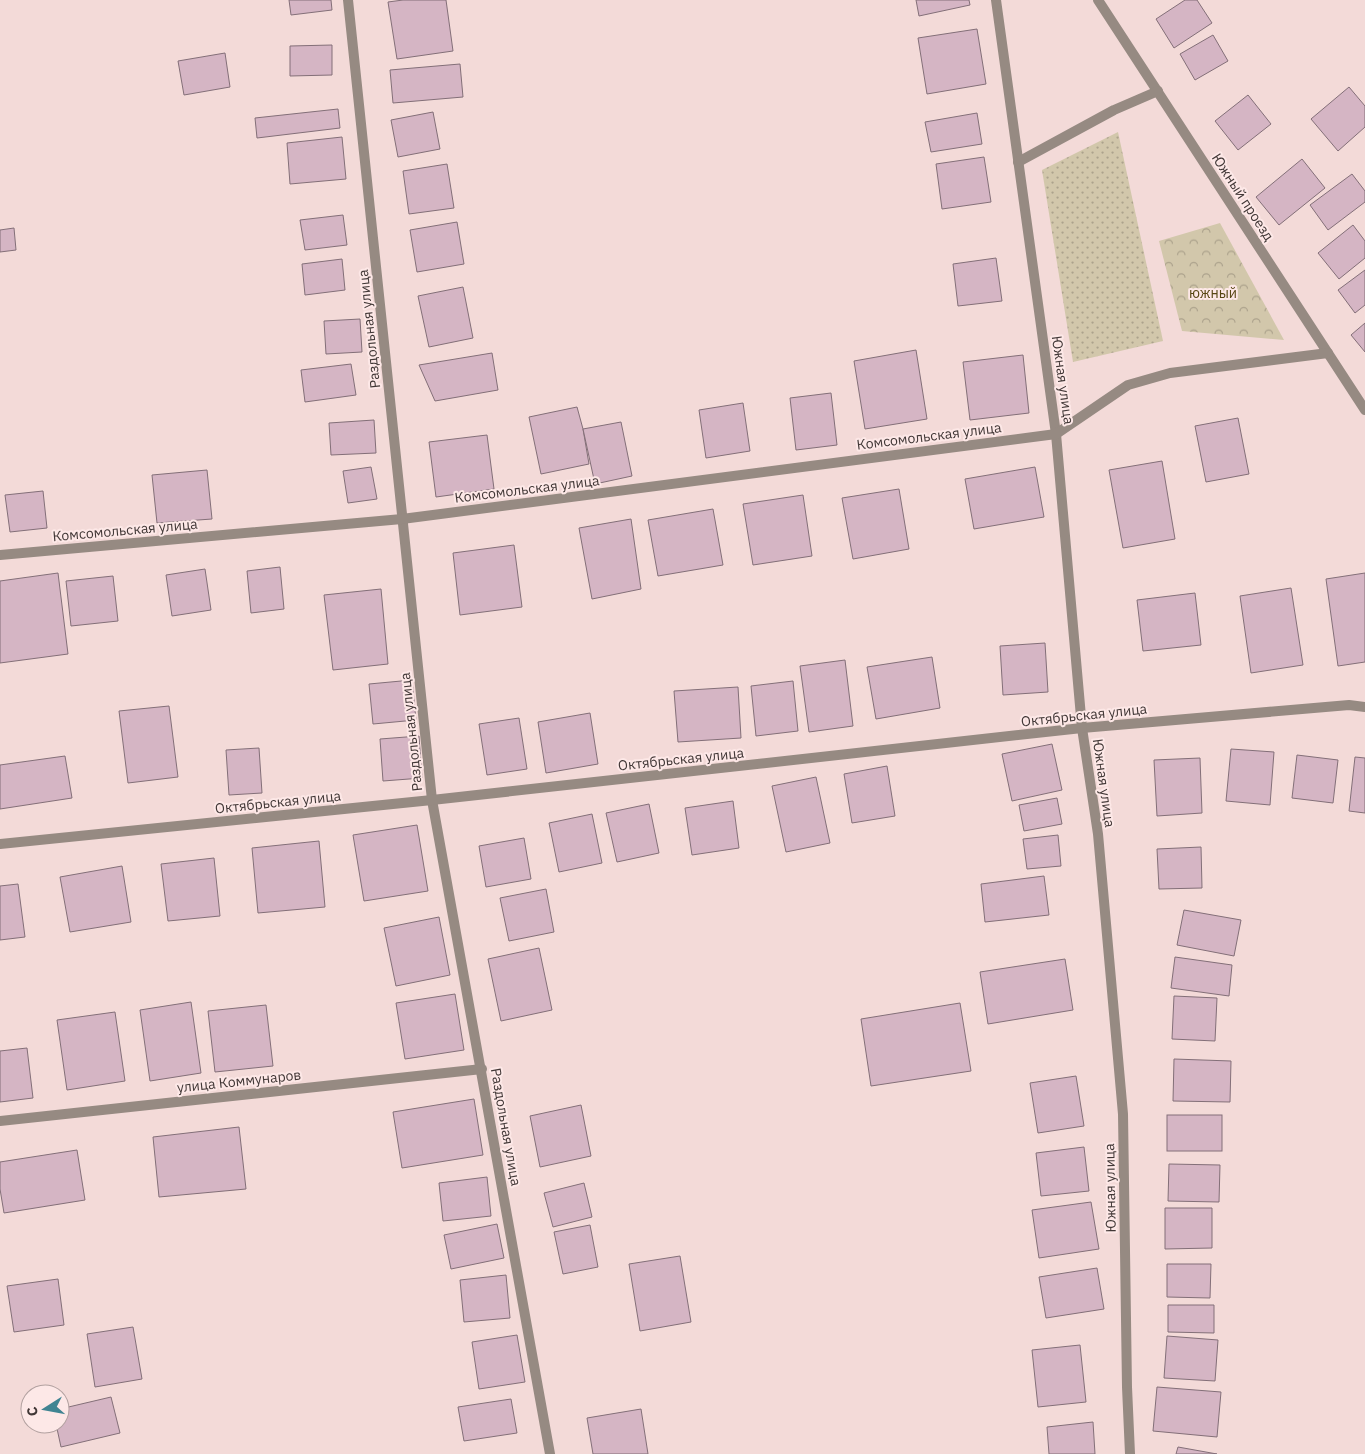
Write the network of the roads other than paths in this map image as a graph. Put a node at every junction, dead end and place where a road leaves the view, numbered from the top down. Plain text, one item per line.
1 (348, 0) edge
2 (996, 0) edge
3 (1098, 0) edge
4 (1158, 91) junction
5 (1018, 162) junction
6 (1328, 353) junction
7 (1365, 410) edge
8 (1056, 434) junction
9 (402, 519) junction
10 (0, 555) edge
11 (1365, 707) edge
12 (1082, 728) junction
13 (432, 800) junction
14 (0, 844) edge
15 (482, 1069) junction
16 (0, 1121) edge
17 (550, 1454) edge
18 (1130, 1454) edge

1 - 9 street, Раздольная улица
2 - 5 street, Южная улица
3 - 4 street, Южный проезд
4 - 5 street
4 - 6 street, Южный проезд
5 - 8 street, Южная улица
6 - 7 street, Южный проезд
6 - 8 street
8 - 9 street, Комсомольская улица
8 - 12 street, Южная улица
9 - 10 street, Комсомольская улица
9 - 13 street, Раздольная улица
11 - 12 street, Октябрьская улица
12 - 13 street, Октябрьская улица
12 - 18 street, Южная улица
13 - 14 street, Октябрьская улица
13 - 15 street, Раздольная улица
15 - 16 street, улица Коммунаров
15 - 17 street, Раздольная улица

